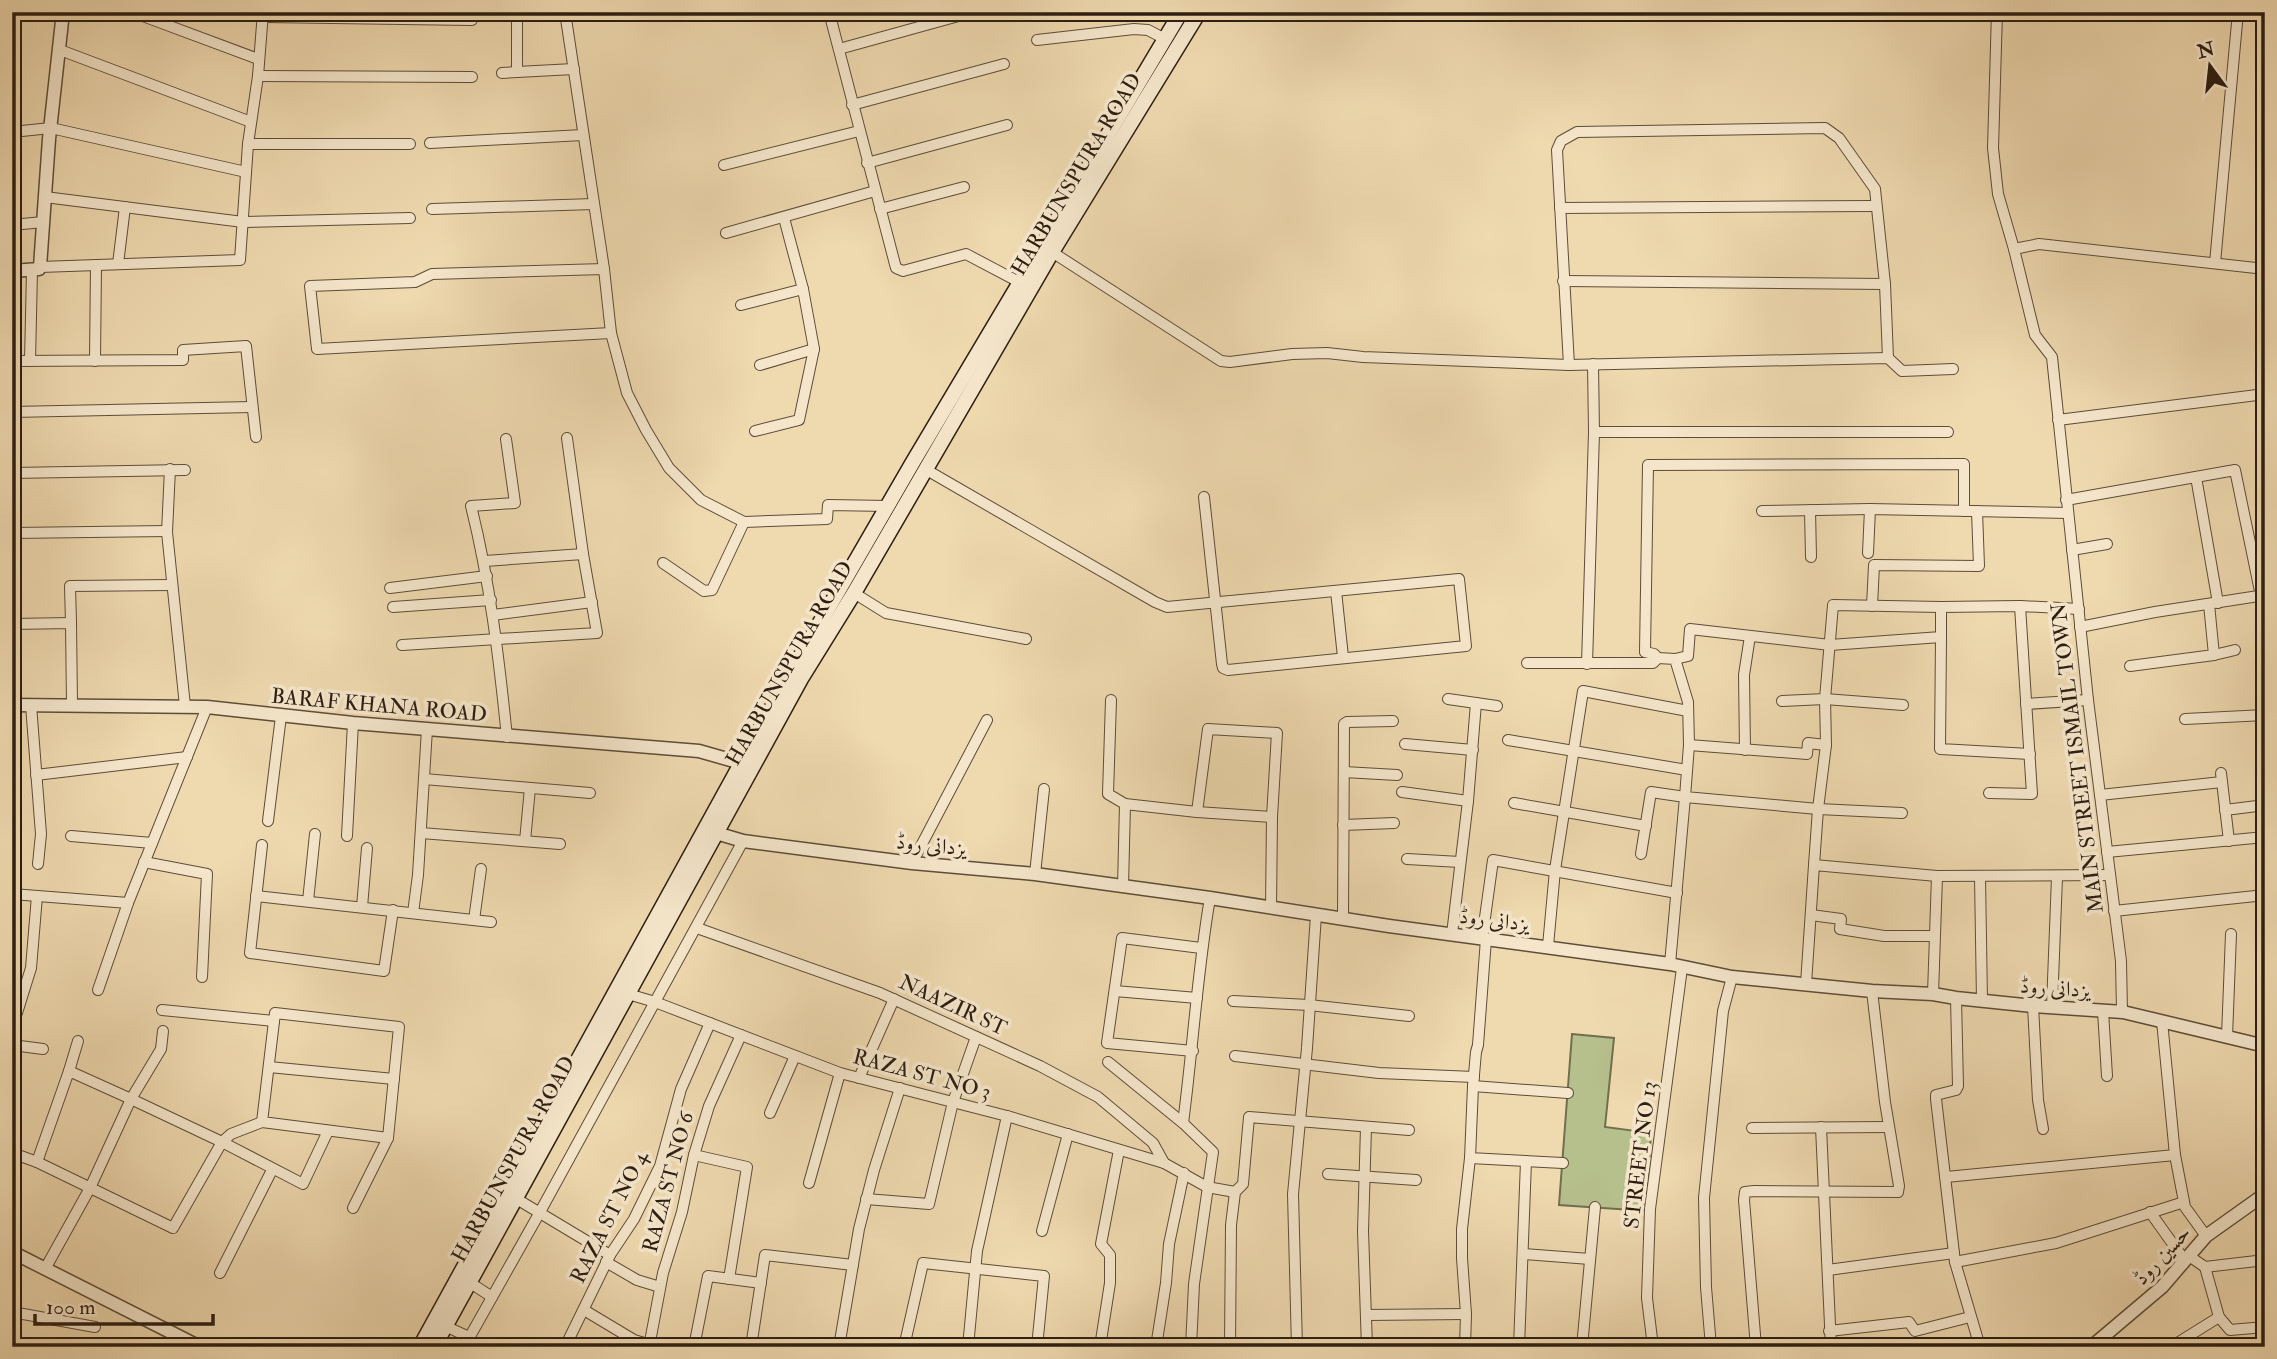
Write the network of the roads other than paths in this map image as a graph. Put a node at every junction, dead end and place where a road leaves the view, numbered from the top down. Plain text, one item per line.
1 (63, 12) edge
2 (132, 12) edge
3 (517, 12) edge
4 (565, 12) edge
5 (829, 12) edge
6 (973, 12) edge
7 (1181, 12) edge
8 (1199, 12) edge
9 (1997, 12) edge
10 (2238, 12) edge
11 (263, 15) edge
12 (472, 20) dead end
13 (1165, 39) junction
14 (1037, 40) dead end
15 (839, 48) junction
16 (60, 50) junction
17 (258, 59) junction
18 (1004, 64) dead end
19 (574, 69) junction
20 (517, 72) junction
21 (502, 73) dead end
22 (258, 76) junction
23 (472, 77) dead end
24 (852, 105) junction
25 (251, 122) junction
26 (1007, 125) dead end
27 (51, 128) junction
28 (859, 131) junction
29 (12, 132) edge
30 (583, 135) junction
31 (248, 144) junction
32 (410, 144) dead end
33 (430, 144) dead end
34 (867, 163) junction
35 (724, 165) dead end
36 (246, 172) junction
37 (964, 187) dead end
38 (874, 191) junction
39 (45, 197) junction
40 (594, 204) junction
41 (1875, 206) junction
42 (125, 207) junction
43 (1560, 208) junction
44 (432, 209) dead end
45 (880, 209) junction
46 (410, 218) dead end
47 (784, 218) junction
48 (43, 222) junction
49 (243, 222) junction
50 (12, 225) edge
51 (726, 233) dead end
52 (1047, 249) junction
53 (2014, 249) junction
54 (2215, 263) junction
55 (118, 264) junction
56 (96, 265) junction
57 (36, 268) junction
58 (604, 269) junction
59 (2265, 269) edge
60 (12, 271) edge
61 (1563, 281) junction
62 (1021, 283) junction
63 (1885, 284) junction
64 (803, 289) junction
65 (741, 305) dead end
66 (611, 333) junction
67 (814, 349) junction
68 (1888, 358) junction
69 (95, 360) junction
70 (12, 361) edge
71 (30, 361) junction
72 (760, 365) dead end
73 (1569, 365) junction
74 (1593, 365) junction
75 (1953, 369) dead end
76 (2265, 394) edge
77 (252, 407) junction
78 (12, 412) edge
79 (2057, 420) junction
80 (755, 431) dead end
81 (1594, 432) junction
82 (1948, 432) dead end
83 (256, 437) dead end
84 (567, 438) dead end
85 (506, 439) dead end
86 (170, 469) junction
87 (925, 469) junction
88 (185, 470) dead end
89 (12, 473) edge
90 (2196, 477) junction
91 (1204, 497) dead end
92 (2066, 500) junction
93 (889, 506) junction
94 (1870, 509) junction
95 (1810, 510) junction
96 (1964, 510) junction
97 (1762, 511) dead end
98 (1977, 511) junction
99 (2068, 513) junction
100 (744, 522) junction
101 (167, 531) junction
102 (12, 533) edge
103 (2107, 544) dead end
104 (2072, 550) junction
105 (583, 554) junction
106 (1868, 554) dead end
107 (1811, 557) dead end
108 (14, 561) edge
109 (485, 561) junction
110 (663, 563) dead end
111 (487, 576) junction
112 (172, 585) junction
113 (390, 588) dead end
114 (1336, 591) junction
115 (854, 593) junction
116 (2263, 596) edge
117 (491, 600) junction
118 (592, 603) junction
119 (1215, 603) junction
120 (2213, 603) junction
121 (1872, 606) junction
122 (2021, 606) junction
123 (393, 607) dead end
124 (1941, 607) junction
125 (2079, 609) junction
126 (493, 615) junction
127 (71, 622) junction
128 (13, 624) edge
129 (2080, 627) junction
130 (1750, 636) junction
131 (1941, 637) junction
132 (497, 638) junction
133 (1026, 639) dead end
134 (402, 645) dead end
135 (1830, 645) junction
136 (2235, 650) dead end
137 (2214, 655) junction
138 (1343, 657) junction
139 (1658, 658) junction
140 (1675, 659) junction
141 (1527, 663) dead end
142 (1587, 664) junction
143 (2130, 666) dead end
144 (797, 674) junction
145 (1448, 699) dead end
146 (1825, 699) junction
147 (1111, 700) dead end
148 (2088, 700) junction
149 (1782, 701) dead end
150 (1476, 703) junction
151 (2026, 704) junction
152 (12, 705) edge
153 (31, 705) junction
154 (72, 705) junction
155 (1903, 705) dead end
156 (185, 706) junction
157 (1497, 706) dead end
158 (207, 707) junction
159 (1688, 711) junction
160 (2265, 715) edge
161 (281, 716) junction
162 (2185, 719) dead end
163 (987, 720) dead end
164 (1393, 721) dead end
165 (353, 723) junction
166 (427, 729) junction
167 (507, 737) junction
168 (1508, 740) dead end
169 (1405, 744) dead end
170 (1826, 745) junction
171 (1689, 746) junction
172 (1473, 750) junction
173 (1745, 750) junction
174 (1574, 751) junction
175 (2030, 754) junction
176 (187, 757) junction
177 (741, 762) junction
178 (1687, 770) junction
179 (1344, 772) junction
180 (36, 775) junction
181 (1397, 775) dead end
182 (424, 779) junction
183 (530, 788) junction
184 (1044, 789) dead end
185 (1402, 792) dead end
186 (590, 793) dead end
187 (1989, 793) dead end
188 (2100, 795) junction
189 (1685, 797) junction
190 (1468, 801) junction
191 (1514, 803) dead end
192 (1125, 804) junction
193 (2265, 805) edge
194 (1818, 809) junction
195 (2225, 810) junction
196 (1196, 812) junction
197 (1564, 813) junction
198 (1902, 813) dead end
199 (1272, 817) junction
200 (268, 821) dead end
201 (1394, 823) dead end
202 (1343, 825) junction
203 (1646, 825) junction
204 (716, 833) junction
205 (315, 834) dead end
206 (421, 834) junction
207 (71, 836) dead end
208 (347, 836) dead end
209 (2265, 837) edge
210 (526, 841) junction
211 (743, 841) junction
212 (2229, 841) junction
213 (152, 843) junction
214 (560, 844) dead end
215 (262, 845) dead end
216 (366, 848) dead end
217 (2107, 852) junction
218 (1641, 854) dead end
219 (1407, 859) dead end
220 (144, 862) junction
221 (1460, 862) junction
222 (912, 863) junction
223 (38, 864) dead end
224 (1814, 864) junction
225 (481, 869) dead end
226 (1555, 870) junction
227 (1035, 874) junction
228 (2110, 875) junction
229 (1937, 876) junction
230 (1980, 877) junction
231 (2057, 877) junction
232 (1123, 887) junction
233 (1677, 893) junction
234 (12, 894) edge
235 (2265, 895) edge
236 (37, 896) junction
237 (256, 896) junction
238 (1210, 898) junction
239 (309, 901) junction
240 (128, 903) junction
241 (362, 907) junction
242 (1271, 908) junction
243 (393, 911) junction
244 (2114, 911) junction
245 (414, 913) junction
246 (1316, 915) junction
247 (1811, 915) junction
248 (1343, 919) junction
249 (474, 920) junction
250 (491, 922) dead end
251 (697, 928) junction
252 (1452, 934) junction
253 (2231, 934) dead end
254 (1933, 936) junction
255 (1484, 939) junction
256 (1548, 946) junction
257 (1201, 948) junction
258 (1676, 966) junction
259 (202, 977) dead end
260 (1732, 977) junction
261 (1806, 984) junction
262 (98, 990) dead end
263 (1115, 991) junction
264 (1872, 991) junction
265 (628, 994) junction
266 (1933, 994) junction
267 (1197, 998) junction
268 (1956, 998) junction
269 (894, 999) junction
270 (1233, 1001) dead end
271 (655, 1002) junction
272 (1982, 1002) junction
273 (1309, 1006) junction
274 (2034, 1006) junction
275 (2052, 1006) junction
276 (162, 1010) dead end
277 (2103, 1011) junction
278 (2122, 1012) junction
279 (17, 1013) dead end
280 (1409, 1016) dead end
281 (274, 1021) junction
282 (2162, 1021) junction
283 (710, 1023) junction
284 (163, 1031) dead end
285 (741, 1035) junction
286 (976, 1037) junction
287 (2227, 1037) junction
288 (78, 1041) dead end
289 (12, 1045) edge
290 (2265, 1046) edge
291 (43, 1049) dead end
292 (1193, 1051) junction
293 (795, 1056) junction
294 (1235, 1056) dead end
295 (1108, 1062) dead end
296 (1306, 1064) junction
297 (269, 1068) junction
298 (69, 1071) junction
299 (577, 1072) junction
300 (840, 1073) junction
301 (2107, 1076) dead end
302 (859, 1078) junction
303 (394, 1079) junction
304 (1474, 1081) junction
305 (900, 1088) junction
306 (1568, 1093) dead end
307 (131, 1099) junction
308 (953, 1102) junction
309 (770, 1113) dead end
310 (1007, 1116) junction
311 (1300, 1121) junction
312 (262, 1122) junction
313 (1183, 1123) junction
314 (1366, 1126) junction
315 (1821, 1127) junction
316 (1889, 1127) junction
317 (1752, 1128) dead end
318 (2043, 1129) dead end
319 (1409, 1130) dead end
320 (328, 1131) junction
321 (1068, 1134) junction
322 (388, 1138) junction
323 (222, 1142) junction
324 (1119, 1150) junction
325 (15, 1154) dead end
326 (694, 1155) junction
327 (2175, 1155) junction
328 (1470, 1158) junction
329 (1526, 1161) junction
330 (37, 1162) junction
331 (1164, 1163) junction
332 (1563, 1163) dead end
333 (272, 1170) junction
334 (1184, 1173) junction
335 (1328, 1174) dead end
336 (1365, 1176) junction
337 (1946, 1177) junction
338 (1416, 1180) dead end
339 (809, 1183) dead end
340 (1207, 1187) junction
341 (90, 1188) junction
342 (1234, 1192) junction
343 (1825, 1192) junction
344 (2265, 1194) edge
345 (515, 1198) junction
346 (866, 1199) junction
347 (2184, 1202) junction
348 (1595, 1207) dead end
349 (353, 1208) dead end
350 (540, 1212) junction
351 (2150, 1212) junction
352 (1042, 1231) dead end
353 (2206, 1236) junction
354 (1523, 1254) junction
355 (13, 1255) edge
356 (608, 1258) junction
357 (1954, 1258) junction
358 (2187, 1258) junction
359 (1590, 1259) junction
360 (2265, 1261) edge
361 (853, 1265) junction
362 (2205, 1267) junction
363 (975, 1268) junction
364 (45, 1269) junction
365 (1828, 1270) junction
366 (220, 1273) dead end
367 (729, 1279) junction
368 (470, 1282) junction
369 (761, 1283) junction
370 (660, 1287) junction
371 (492, 1297) junction
372 (584, 1310) junction
373 (12, 1311) edge
374 (1466, 1314) junction
375 (1366, 1315) junction
376 (1970, 1317) junction
377 (2219, 1317) junction
378 (445, 1326) junction
379 (95, 1327) dead end
380 (2265, 1327) edge
381 (1829, 1331) junction
382 (467, 1342) edge
383 (652, 1346) edge
384 (2095, 1346) edge
385 (200, 1347) edge
386 (420, 1347) edge
387 (434, 1347) edge
388 (565, 1347) edge
389 (694, 1347) edge
390 (751, 1347) edge
391 (839, 1347) edge
392 (904, 1347) edge
393 (968, 1347) edge
394 (1037, 1347) edge
395 (1100, 1347) edge
396 (1156, 1347) edge
397 (1191, 1347) edge
398 (1230, 1347) edge
399 (1297, 1347) edge
400 (1367, 1347) edge
401 (1465, 1347) edge
402 (1519, 1347) edge
403 (1582, 1347) edge
404 (1653, 1347) edge
405 (1711, 1347) edge
406 (1756, 1347) edge
407 (1831, 1347) edge
408 (1980, 1347) edge
409 (2171, 1347) edge

1 - 16 street
2 - 17 street
3 - 20 street
4 - 19 street
5 - 15 street
6 - 15 street
7 - 13 main road, HARBUNSPURA ROAD
8 - 52 main road, HARBUNSPURA ROAD
9 - 53 street, MAIN STREET ISMAIL TOWN
10 - 54 street
11 - 12 street
11 - 17 street
13 - 14 street
13 - 52 main road, HARBUNSPURA ROAD
15 - 24 street
16 - 25 street
16 - 27 street
17 - 22 street
18 - 24 street
19 - 20 street
19 - 30 street
20 - 21 street
22 - 23 street
22 - 25 street
24 - 28 street
25 - 31 street
26 - 34 street
27 - 29 street
27 - 36 street
27 - 39 street
28 - 34 street
28 - 35 street
30 - 33 street
30 - 40 street
31 - 32 street
31 - 36 street
34 - 38 street
36 - 49 street
37 - 45 street
38 - 45 street
38 - 47 street
39 - 42 street
39 - 48 street
40 - 44 street
40 - 58 street
41 - 43 street
41 - 43 street
41 - 63 street
42 - 49 street
42 - 55 street
43 - 61 street
45 - 62 street
46 - 49 street
47 - 51 street
47 - 64 street
48 - 50 street
48 - 57 street
49 - 55 street
52 - 62 main road, HARBUNSPURA ROAD
52 - 73 street
52 - 87 main road, HARBUNSPURA ROAD
53 - 54 street
53 - 79 street, MAIN STREET ISMAIL TOWN
54 - 59 street
55 - 56 street
56 - 57 street
56 - 69 street
57 - 60 street
57 - 71 street
58 - 66 street
58 - 66 street
61 - 63 street
61 - 73 street
62 - 93 main road, HARBUNSPURA ROAD
63 - 68 street
64 - 65 street
64 - 67 street
66 - 100 street
67 - 72 street
67 - 80 street
68 - 74 street
68 - 75 street
69 - 71 street
69 - 77 street
70 - 71 street
73 - 74 street
74 - 81 street
76 - 79 street
77 - 78 street
77 - 83 street
79 - 92 street, MAIN STREET ISMAIL TOWN
81 - 82 street
81 - 142 street
84 - 105 street
85 - 109 street
86 - 88 street
86 - 89 street
86 - 101 street
87 - 115 main road, HARBUNSPURA ROAD
87 - 119 street
90 - 92 street
90 - 116 street
90 - 120 street
91 - 119 street
92 - 99 street, MAIN STREET ISMAIL TOWN
93 - 100 street
93 - 144 main road, HARBUNSPURA ROAD
94 - 95 street
94 - 96 street
94 - 106 street
95 - 97 street
95 - 107 street
96 - 98 street
96 - 139 street
98 - 99 street
98 - 121 street
99 - 104 street, MAIN STREET ISMAIL TOWN
100 - 110 street
101 - 102 street
101 - 112 street
103 - 104 street
104 - 125 street, MAIN STREET ISMAIL TOWN
105 - 109 street
105 - 118 street
108 - 128 street
109 - 111 street
111 - 113 street
111 - 117 street
112 - 127 street
112 - 156 street
114 - 119 street
114 - 138 street
114 - 138 street
115 - 133 street
115 - 144 main road, HARBUNSPURA ROAD
116 - 120 street
117 - 123 street
117 - 126 street
118 - 126 street
118 - 132 street
119 - 138 street
120 - 129 street
120 - 137 street
121 - 124 street
121 - 135 street
122 - 124 street
122 - 125 street
122 - 151 street
124 - 131 street
125 - 129 street, MAIN STREET ISMAIL TOWN
126 - 132 street
127 - 128 street
127 - 154 street
129 - 148 street, MAIN STREET ISMAIL TOWN
130 - 135 street
130 - 140 street
130 - 173 street
131 - 135 street
131 - 175 street
132 - 134 street
132 - 167 street
135 - 146 street
136 - 137 street
137 - 143 street
139 - 140 street
139 - 142 street
140 - 159 street, STREET NO 13
141 - 142 street
144 - 177 main road, HARBUNSPURA ROAD
144 - 204 main road, HARBUNSPURA ROAD
145 - 150 street
146 - 149 street
146 - 155 street
146 - 170 street
147 - 192 street
148 - 151 street
148 - 188 street, MAIN STREET ISMAIL TOWN
150 - 157 street
150 - 172 street
151 - 175 street
152 - 153 street, BARAF KHANA ROAD
153 - 154 street, BARAF KHANA ROAD
153 - 180 street
154 - 156 street, BARAF KHANA ROAD
156 - 158 street, BARAF KHANA ROAD
158 - 161 street, BARAF KHANA ROAD
158 - 176 street
159 - 171 street, STREET NO 13
159 - 174 street
160 - 162 street
161 - 165 street, BARAF KHANA ROAD
161 - 200 street
163 - 222 street
164 - 179 street
165 - 166 street, BARAF KHANA ROAD
165 - 208 street
166 - 167 street, BARAF KHANA ROAD
166 - 182 street
167 - 177 street, BARAF KHANA ROAD
168 - 174 street
169 - 172 street
170 - 173 street
170 - 194 street
171 - 173 street
171 - 178 street, STREET NO 13
172 - 190 street
174 - 178 street
174 - 197 street
175 - 187 street
176 - 180 street
176 - 213 street
177 - 299 main road, HARBUNSPURA ROAD
178 - 189 street, STREET NO 13
179 - 181 street
179 - 202 street
180 - 223 street
182 - 183 street
182 - 206 street
183 - 186 street
183 - 210 street
184 - 227 street
185 - 190 street
188 - 195 street
188 - 217 street, MAIN STREET ISMAIL TOWN
189 - 194 street
189 - 203 street
189 - 233 street, STREET NO 13
190 - 221 street
191 - 197 street
192 - 196 street
192 - 232 street
193 - 195 street
194 - 198 street
194 - 224 street
195 - 212 street
196 - 199 street
196 - 199 street
197 - 203 street
197 - 226 street
199 - 242 street
201 - 202 street
202 - 248 street
203 - 218 street
204 - 211 street, یزدانی روڈ
204 - 265 main road, HARBUNSPURA ROAD
205 - 239 street
206 - 210 street
206 - 245 street
207 - 213 street
209 - 212 street
210 - 214 street
211 - 222 street, یزدانی روڈ
211 - 251 street
212 - 217 street
213 - 220 street
215 - 237 street
216 - 241 street
217 - 228 street, MAIN STREET ISMAIL TOWN
219 - 221 street
220 - 240 street
220 - 259 street
221 - 252 street
222 - 227 street, یزدانی روڈ
224 - 229 street
224 - 247 street
225 - 249 street
226 - 233 street
226 - 255 street
226 - 256 street
227 - 232 street, یزدانی روڈ
228 - 231 street
228 - 244 street, MAIN STREET ISMAIL TOWN
229 - 230 street
229 - 254 street
230 - 231 street
230 - 272 street
231 - 275 street
232 - 238 street, یزدانی روڈ
233 - 258 street, STREET NO 13
234 - 236 street
235 - 244 street
236 - 240 street
236 - 279 street
237 - 239 street
237 - 243 street
238 - 242 street, یزدانی روڈ
238 - 257 street
239 - 241 street
240 - 262 street
241 - 243 street
242 - 246 street, یزدانی روڈ
243 - 245 street
244 - 278 street, MAIN STREET ISMAIL TOWN
245 - 249 street
246 - 248 street, یزدانی روڈ
246 - 273 street
247 - 254 street
247 - 261 street
248 - 252 street, یزدانی روڈ
249 - 250 street
251 - 269 street, NAAZIR ST
251 - 271 street
252 - 255 street, یزدانی روڈ
253 - 287 street
254 - 266 street
255 - 256 street, یزدانی روڈ
255 - 304 street
256 - 258 street, یزدانی روڈ
257 - 263 street
257 - 267 street
258 - 260 street, یزدانی روڈ
258 - 404 street, STREET NO 13
260 - 261 street, یزدانی روڈ
260 - 405 street
261 - 264 street, یزدانی روڈ
263 - 267 street
263 - 292 street
264 - 266 street, یزدانی روڈ
264 - 316 street
265 - 271 street, RAZA ST NO 3
265 - 299 main road, HARBUNSPURA ROAD
266 - 268 street, یزدانی روڈ
267 - 292 street
268 - 272 street, یزدانی روڈ
268 - 337 street
269 - 286 street, NAAZIR ST
269 - 302 street
270 - 273 street
271 - 283 street, RAZA ST NO 3
271 - 350 street
272 - 274 street, یزدانی روڈ
273 - 280 street
273 - 296 street
274 - 275 street, یزدانی روڈ
274 - 318 street
275 - 277 street, یزدانی روڈ
276 - 281 street
277 - 278 street, یزدانی روڈ
277 - 301 street
278 - 282 street, یزدانی روڈ
281 - 297 street
281 - 303 street
282 - 287 street, یزدانی روڈ
282 - 327 street
283 - 285 street, RAZA ST NO 3
283 - 356 street, RAZA ST NO 4
284 - 307 street
285 - 293 street, RAZA ST NO 3
285 - 326 street, RAZA ST NO 6
286 - 308 street
286 - 331 street, NAAZIR ST
287 - 290 street, یزدانی روڈ
288 - 298 street
289 - 291 street
292 - 313 street
293 - 300 street, RAZA ST NO 3
293 - 309 street
294 - 296 street
295 - 313 street
296 - 304 street
296 - 311 street
297 - 303 street
297 - 312 street
298 - 307 street
298 - 330 street
299 - 345 main road, HARBUNSPURA ROAD
299 - 386 main road, HARBUNSPURA ROAD
300 - 302 street, RAZA ST NO 3
300 - 339 street
302 - 305 street, RAZA ST NO 3
303 - 322 street
304 - 306 street
304 - 328 street
305 - 308 street, RAZA ST NO 3
305 - 346 street
307 - 323 street
307 - 341 street
308 - 310 street, RAZA ST NO 3
308 - 346 street
310 - 321 street, RAZA ST NO 3
310 - 363 street
311 - 314 street
311 - 342 street
311 - 399 street
312 - 320 street
312 - 323 street
313 - 340 street
314 - 319 street
314 - 336 street
315 - 316 street
315 - 317 street
315 - 343 street
316 - 343 street
320 - 322 street
320 - 333 street
321 - 324 street, RAZA ST NO 3
321 - 352 street
322 - 349 street
323 - 333 street
323 - 341 street
324 - 331 street, RAZA ST NO 3
324 - 395 street
325 - 330 street
326 - 367 street
326 - 370 street, RAZA ST NO 6
327 - 337 street
327 - 347 street
328 - 329 street
328 - 374 street
329 - 332 street
329 - 354 street
330 - 341 street
331 - 334 street, RAZA ST NO 3
333 - 366 street
334 - 340 street, RAZA ST NO 3
334 - 396 street
335 - 336 street
336 - 338 street
336 - 375 street
337 - 357 street
340 - 342 street
340 - 397 street
341 - 364 street
342 - 398 street
343 - 365 street
343 - 406 street
344 - 353 street, حسین روڈ
345 - 350 street
345 - 368 main road, HARBUNSPURA ROAD
346 - 361 street
347 - 351 street
347 - 353 street
348 - 359 street
350 - 356 street
350 - 371 street
351 - 357 street
351 - 358 street
353 - 358 street, حسین روڈ
354 - 359 street
354 - 402 street
355 - 364 street
356 - 370 street
356 - 372 street, RAZA ST NO 4
357 - 365 street
357 - 376 street
358 - 362 street
358 - 384 street, حسین روڈ
359 - 403 street
360 - 362 street
361 - 369 street
361 - 391 street
362 - 377 street
363 - 392 street
363 - 393 street
363 - 394 street
364 - 385 street
365 - 381 street
367 - 369 street
367 - 389 street
368 - 371 street
368 - 378 main road, HARBUNSPURA ROAD
369 - 390 street
370 - 383 street, RAZA ST NO 6
371 - 382 street
372 - 383 street
372 - 388 street, RAZA ST NO 4
373 - 379 street
374 - 375 street
374 - 401 street
375 - 400 street
376 - 381 street
376 - 408 street
377 - 380 street
377 - 409 street
378 - 382 street
378 - 387 main road, HARBUNSPURA ROAD
381 - 407 street

